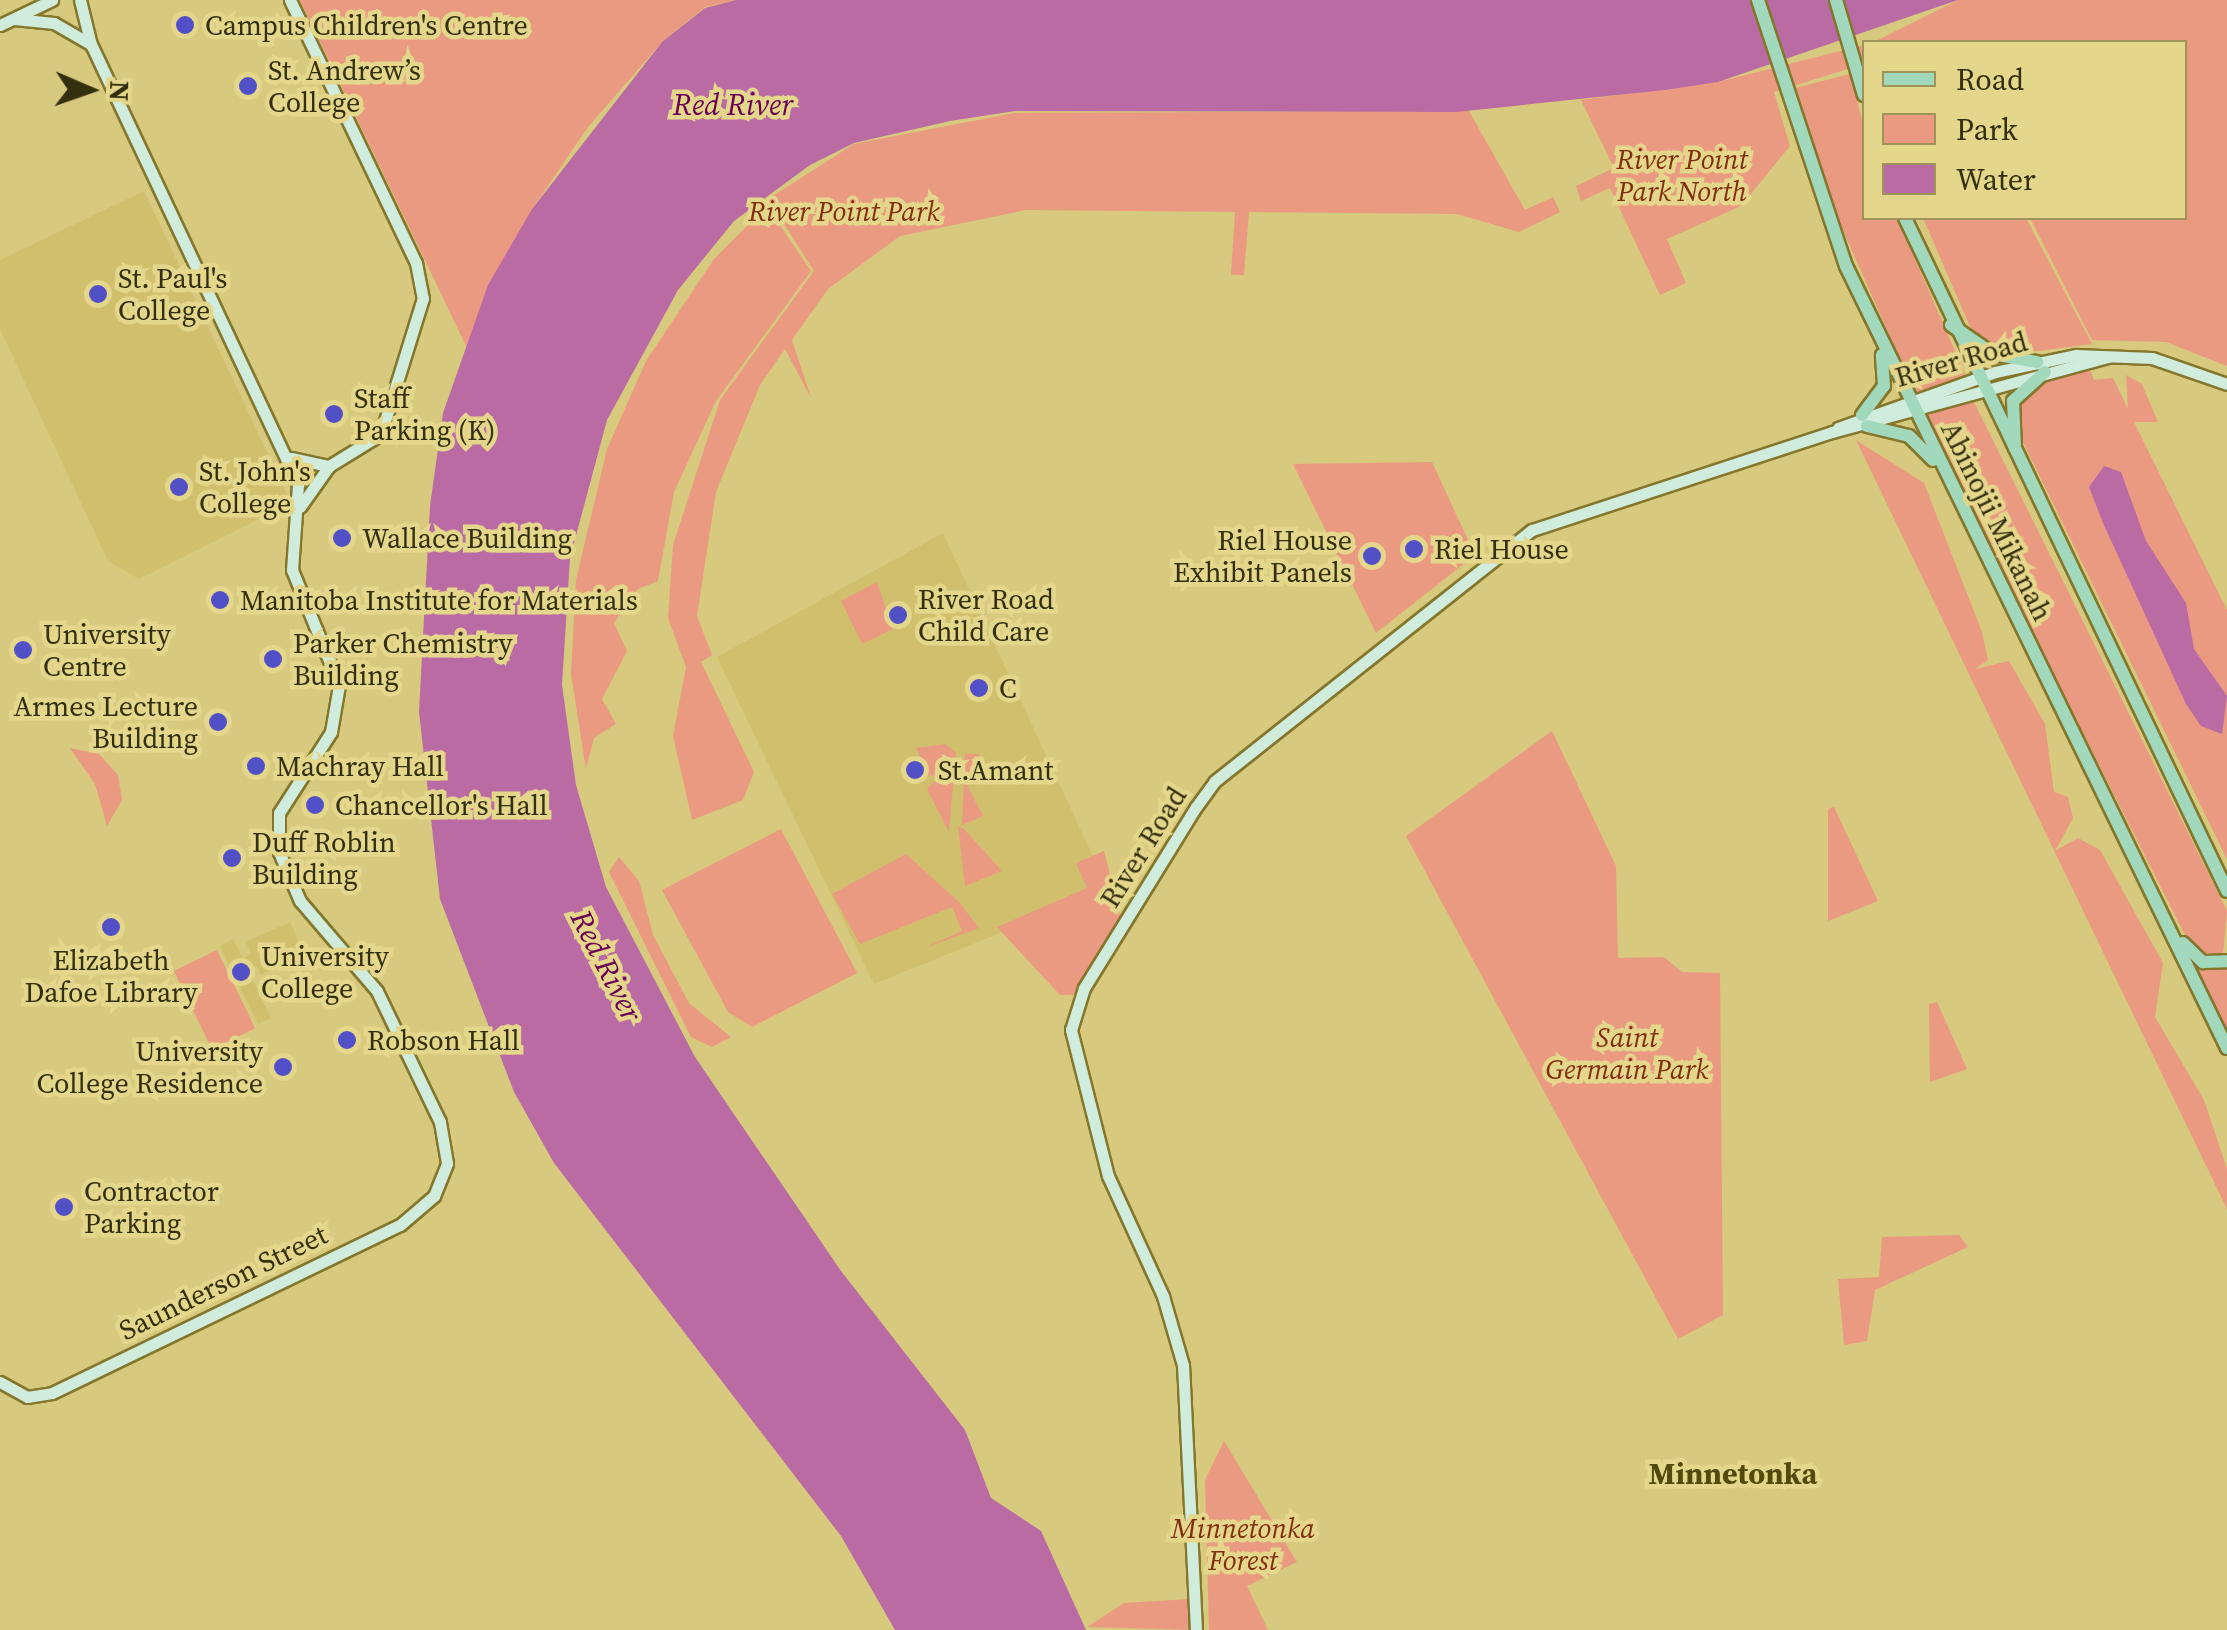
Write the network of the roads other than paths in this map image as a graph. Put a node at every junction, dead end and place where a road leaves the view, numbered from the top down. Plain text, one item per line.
1 (52, 0) edge
2 (80, 0) edge
3 (290, 0) edge
4 (1758, 0) edge
5 (1836, 0) edge
6 (14, 18) junction
7 (0, 26) edge
8 (91, 45) junction
9 (1862, 87) edge
10 (1906, 220) edge
11 (1949, 323) junction
12 (1874, 328) junction
13 (2041, 367) junction
14 (1979, 384) junction
15 (2227, 384) edge
16 (1912, 405) junction
17 (1865, 420) junction
18 (289, 456) junction
19 (2016, 461) junction
20 (329, 466) junction
21 (1948, 478) junction
22 (295, 516) junction
23 (2124, 836) junction
24 (2227, 891) edge
25 (2227, 961) edge
26 (2227, 1048) edge
27 (5, 1386) edge
28 (1196, 1630) edge

1 - 6 street
2 - 8 street
3 - 20 street
4 - 12 main road, Abinojii Mikanah
5 - 9 main road
6 - 7 street
6 - 8 street
8 - 18 street
10 - 11 main road, Abinojii Mikanah
11 - 13 main road
11 - 14 main road, Abinojii Mikanah
12 - 16 main road, Abinojii Mikanah
12 - 17 main road
13 - 14 street, River Road
13 - 15 street, River Road
13 - 19 main road
14 - 16 street, River Road
14 - 19 main road, Abinojii Mikanah
16 - 17 street, River Road
16 - 21 main road, Abinojii Mikanah
17 - 21 main road
17 - 28 street, River Road
18 - 20 street
18 - 22 street
19 - 24 main road, Abinojii Mikanah
20 - 22 street
21 - 23 main road, Abinojii Mikanah
22 - 27 street, Saunderson Street
23 - 25 main road
23 - 26 main road, Abinojii Mikanah

